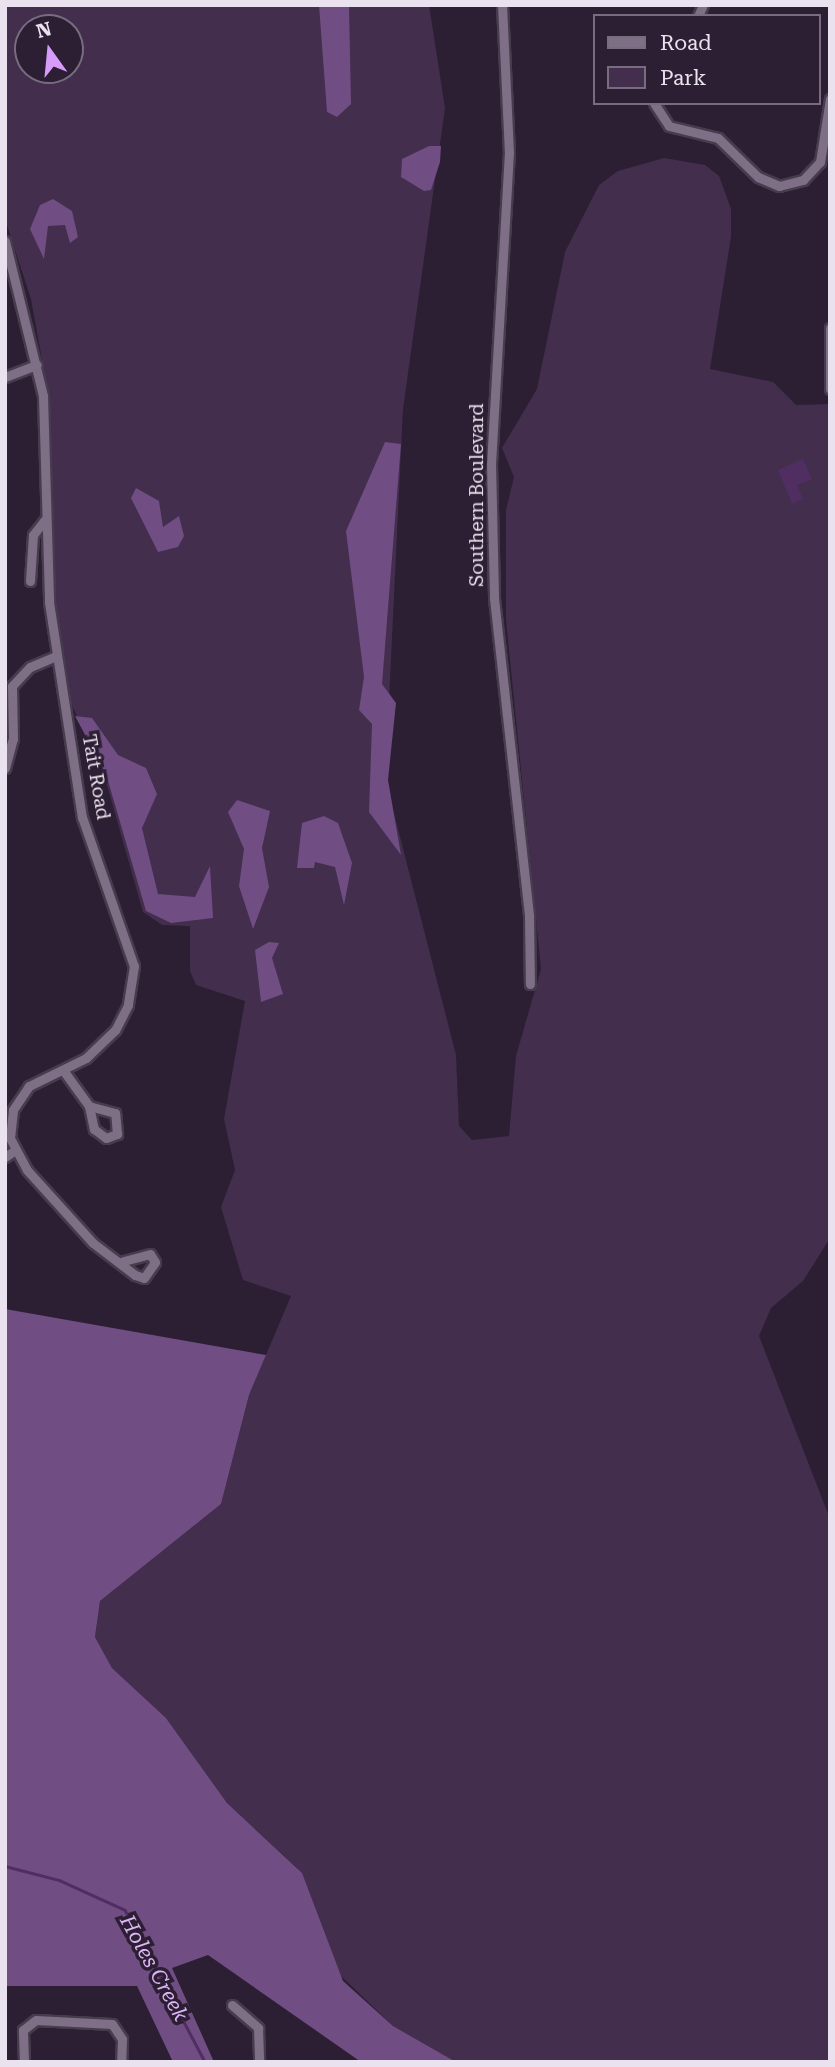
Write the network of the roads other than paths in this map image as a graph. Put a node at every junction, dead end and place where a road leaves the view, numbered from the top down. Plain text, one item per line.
1 (502, 5) edge
2 (830, 99) edge
3 (655, 105) edge
4 (5, 241) edge
5 (830, 328) edge
6 (37, 365) junction
7 (5, 377) edge
8 (830, 389) edge
9 (44, 521) junction
10 (30, 581) dead end
11 (56, 656) junction
12 (5, 768) edge
13 (530, 984) dead end
14 (63, 1070) junction
15 (89, 1106) dead end
16 (15, 1151) junction
17 (5, 1157) edge
18 (123, 1261) dead end
19 (232, 2005) dead end
20 (24, 2062) edge
21 (121, 2062) edge
22 (259, 2062) edge

1 - 13 street, Southern Boulevard
2 - 3 street
4 - 6 street, Tait Road
5 - 8 street
6 - 7 street
6 - 9 street, Tait Road
9 - 10 street, Tait Road
9 - 11 street, Tait Road
11 - 12 street
11 - 14 street, Tait Road
14 - 15 street
14 - 16 street
16 - 17 street
16 - 18 street
19 - 22 street
20 - 21 street

